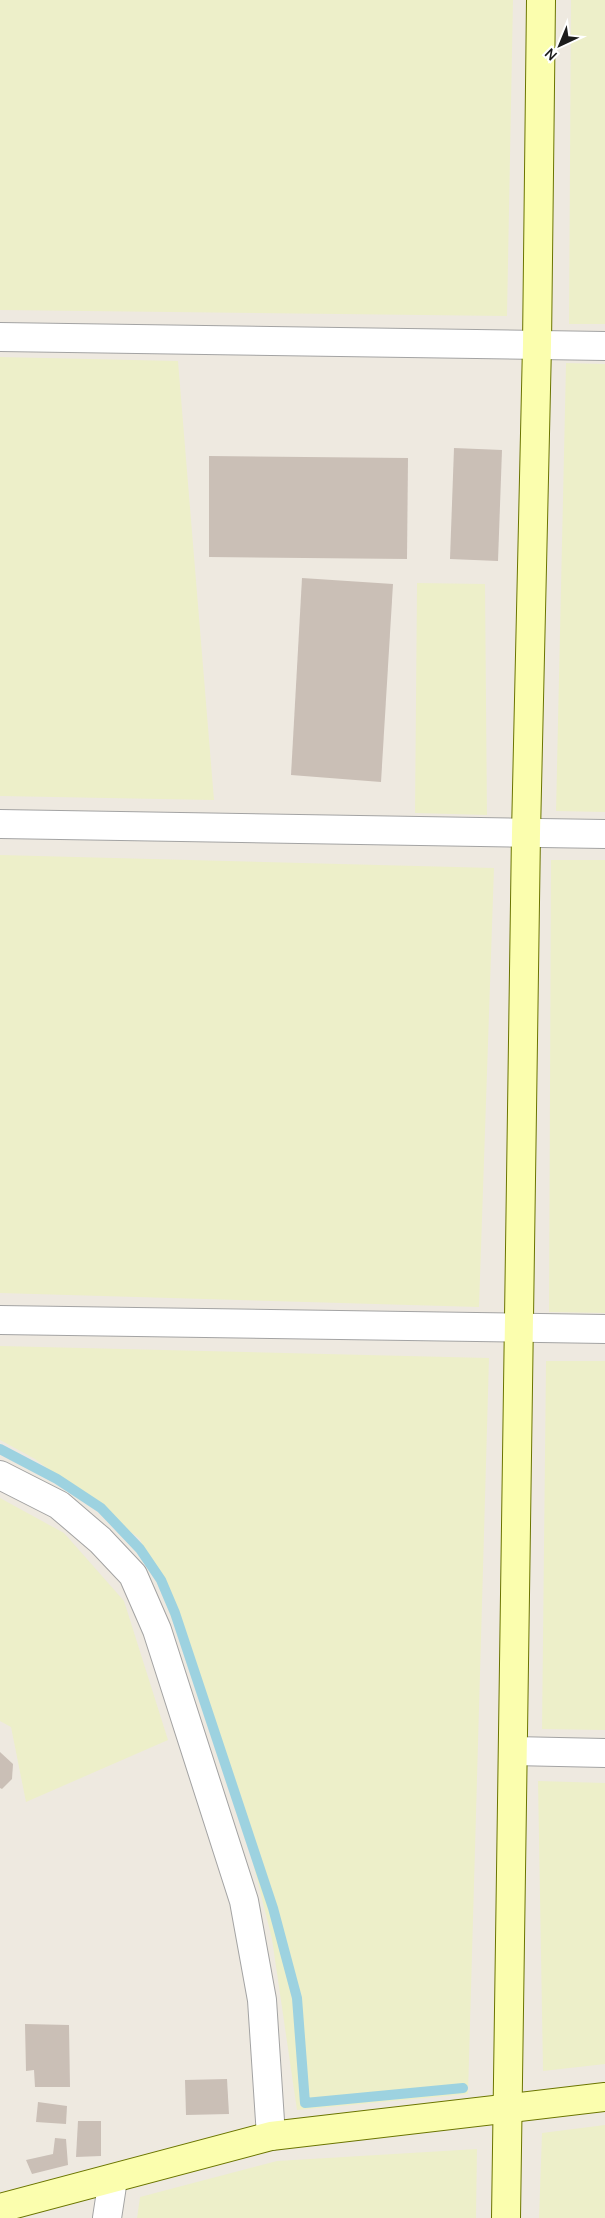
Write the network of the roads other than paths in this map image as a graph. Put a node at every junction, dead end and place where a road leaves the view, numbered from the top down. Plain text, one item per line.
1 (541, 0) edge
2 (0, 337) edge
3 (537, 345) junction
4 (605, 346) edge
5 (0, 824) edge
6 (526, 833) junction
7 (605, 834) edge
8 (0, 1320) edge
9 (519, 1328) junction
10 (605, 1329) edge
11 (0, 1475) edge
12 (513, 1751) junction
13 (605, 1753) edge
14 (605, 2096) edge
15 (508, 2108) junction
16 (271, 2136) junction
17 (114, 2179) junction
18 (0, 2208) edge
19 (107, 2218) edge
20 (506, 2218) edge

1 - 3 street
2 - 3 street
3 - 4 street
3 - 6 street
5 - 6 street
6 - 7 street
6 - 9 street
8 - 9 street
9 - 10 street
9 - 12 street
11 - 16 street
12 - 13 street
12 - 15 street
14 - 15 street
15 - 16 street
15 - 20 street
16 - 17 street
17 - 18 street
17 - 19 street

